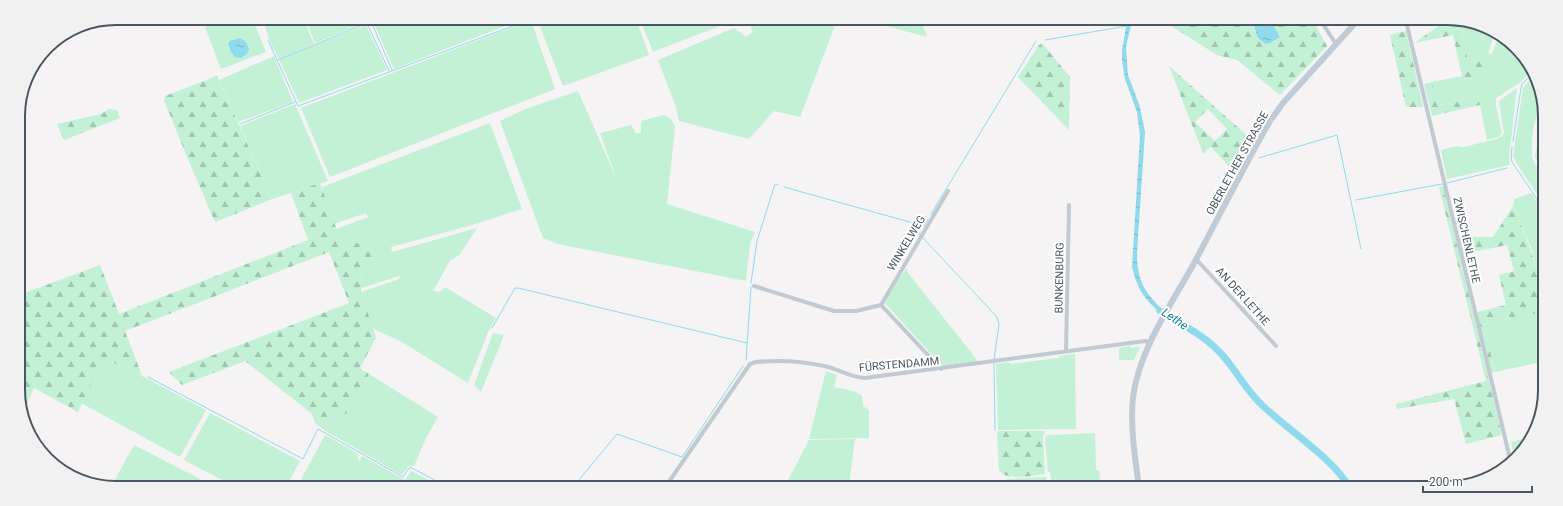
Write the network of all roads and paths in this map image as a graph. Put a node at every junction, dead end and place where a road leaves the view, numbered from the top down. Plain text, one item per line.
1 (1323, 25) edge
2 (1353, 25) edge
3 (1407, 25) edge
4 (1336, 44) junction
5 (948, 191) dead end
6 (1069, 205) dead end
7 (1196, 259) junction
8 (754, 286) dead end
9 (881, 305) junction
10 (1151, 343) junction
11 (1276, 346) dead end
12 (1066, 351) junction
13 (941, 369) junction
14 (1509, 456) edge
15 (669, 481) edge
16 (1138, 481) edge

1 - 4 street
2 - 4 street, OBERLETHER STRASSE
3 - 14 street, ZWISCHENLETHE
4 - 7 street, OBERLETHER STRASSE
5 - 9 street, WINKELWEG
6 - 12 street, BUNKENBURG
7 - 10 street, OBERLETHER STRASSE
7 - 11 street, AN DER LETHE
8 - 9 street
9 - 13 street
10 - 12 street, FÜRSTENDAMM
10 - 16 street, OBERLETHER STRASSE
12 - 13 street, FÜRSTENDAMM
13 - 15 street, FÜRSTENDAMM

